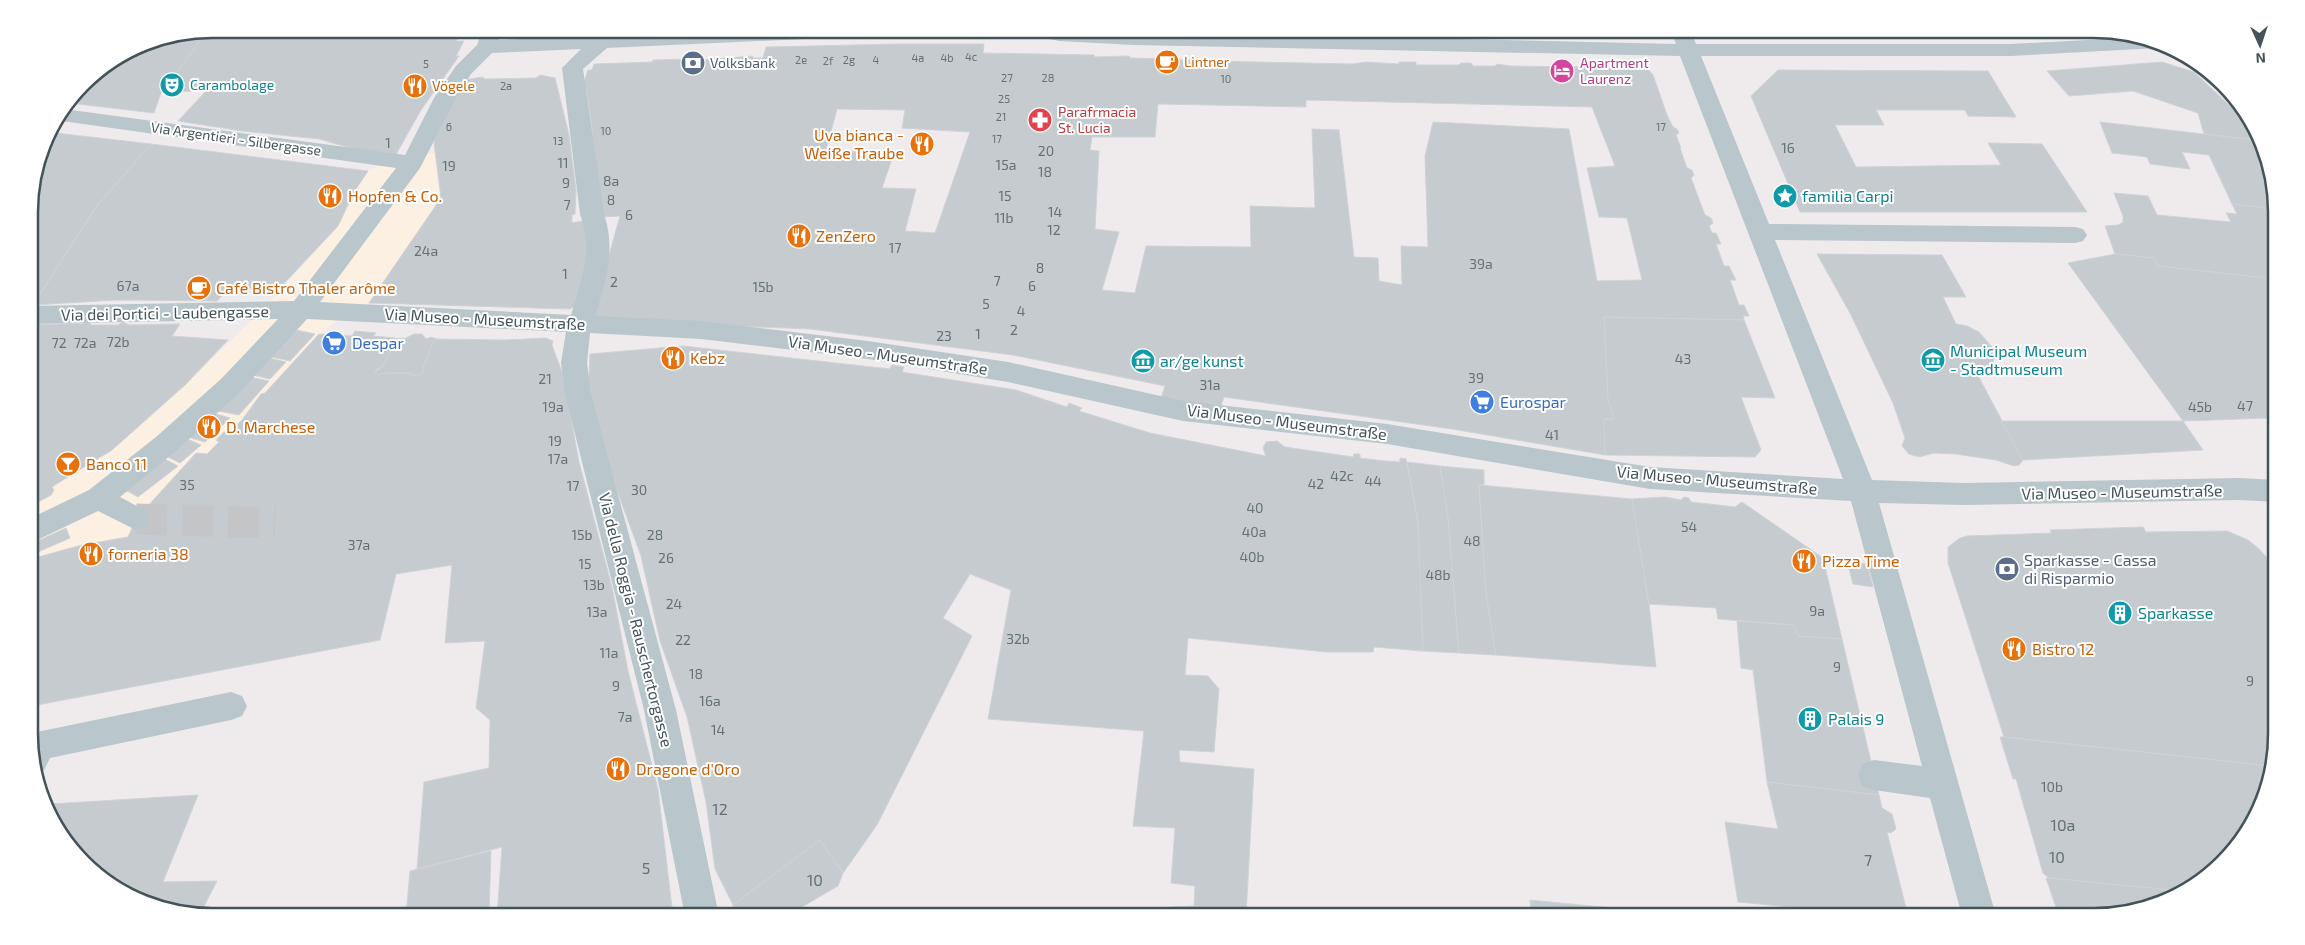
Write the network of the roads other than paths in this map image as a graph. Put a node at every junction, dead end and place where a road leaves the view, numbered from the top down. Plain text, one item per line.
1 (489, 38) edge
2 (704, 38) edge
3 (1115, 38) edge
4 (1684, 39) edge
5 (600, 43) junction
6 (2139, 43) edge
7 (66, 116) edge
8 (412, 163) junction
9 (1760, 232) junction
10 (2075, 236) dead end
11 (301, 310) junction
12 (38, 315) edge
13 (580, 325) junction
14 (1862, 491) junction
15 (2268, 491) edge
16 (99, 498) junction
17 (136, 519) tunnel mouth
18 (38, 528) edge
19 (231, 706) dead end
20 (39, 749) edge
21 (1874, 775) dead end
22 (1942, 784) junction
23 (1976, 907) edge
24 (700, 908) edge

1 - 5 street
1 - 8 street
2 - 5 street
3 - 4 street
4 - 6 street
4 - 9 street
5 - 13 street, Via della Roggia - Rauschertorgasse
7 - 8 street, Via Argentieri - Silbergasse
8 - 11 street
9 - 10 street
9 - 14 street
11 - 12 street, Via dei Portici - Laubengasse
11 - 13 street, Via Museo - Museumstraße
11 - 16 street
13 - 14 street, Via Museo - Museumstraße
13 - 24 street, Via della Roggia - Rauschertorgasse
14 - 15 street, Via Museo - Museumstraße
14 - 22 street
16 - 17 street
16 - 18 street
19 - 20 street
21 - 22 street
22 - 23 street

